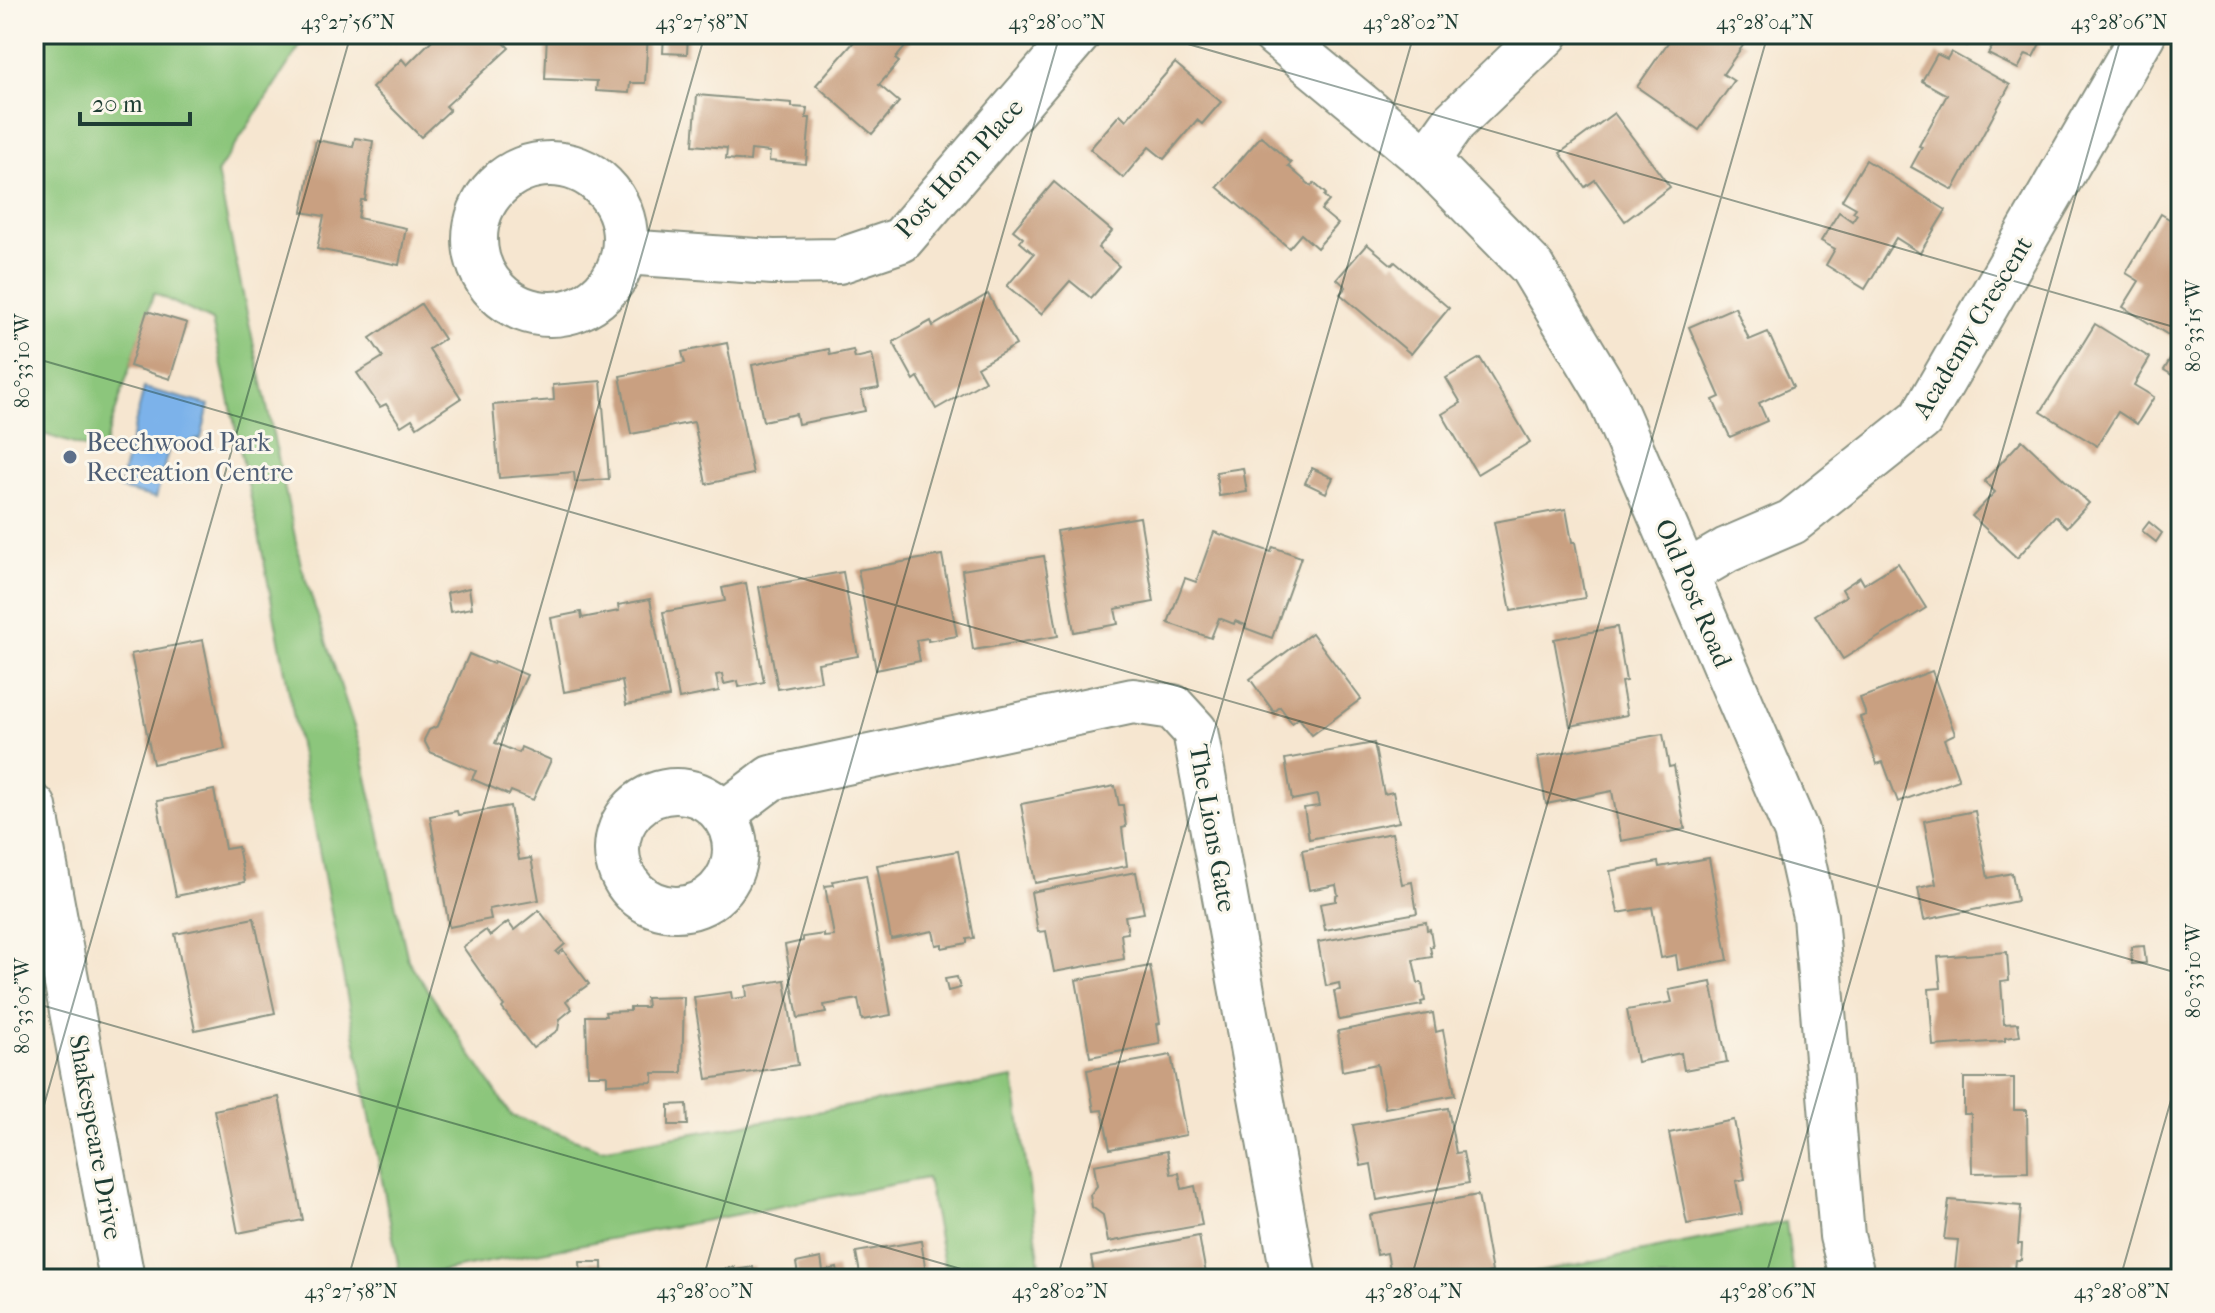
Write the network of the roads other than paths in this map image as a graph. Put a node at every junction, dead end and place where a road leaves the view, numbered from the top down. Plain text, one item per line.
1 (1078, 34) edge
2 (1275, 34) edge
3 (1546, 34) edge
4 (2143, 34) edge
5 (1427, 160) junction
6 (624, 252) dead end
7 (1686, 574) junction
8 (34, 807) edge
9 (723, 814) dead end
10 (122, 1279) edge
11 (1294, 1279) edge
12 (1853, 1279) edge

1 - 6 street, Post Horn Place
2 - 5 street, Old Post Road
3 - 5 street
4 - 7 street, Academy Crescent
5 - 7 street, Old Post Road
7 - 12 street, Old Post Road
8 - 10 street, Shakespeare Drive
9 - 11 street, The Lions Gate

